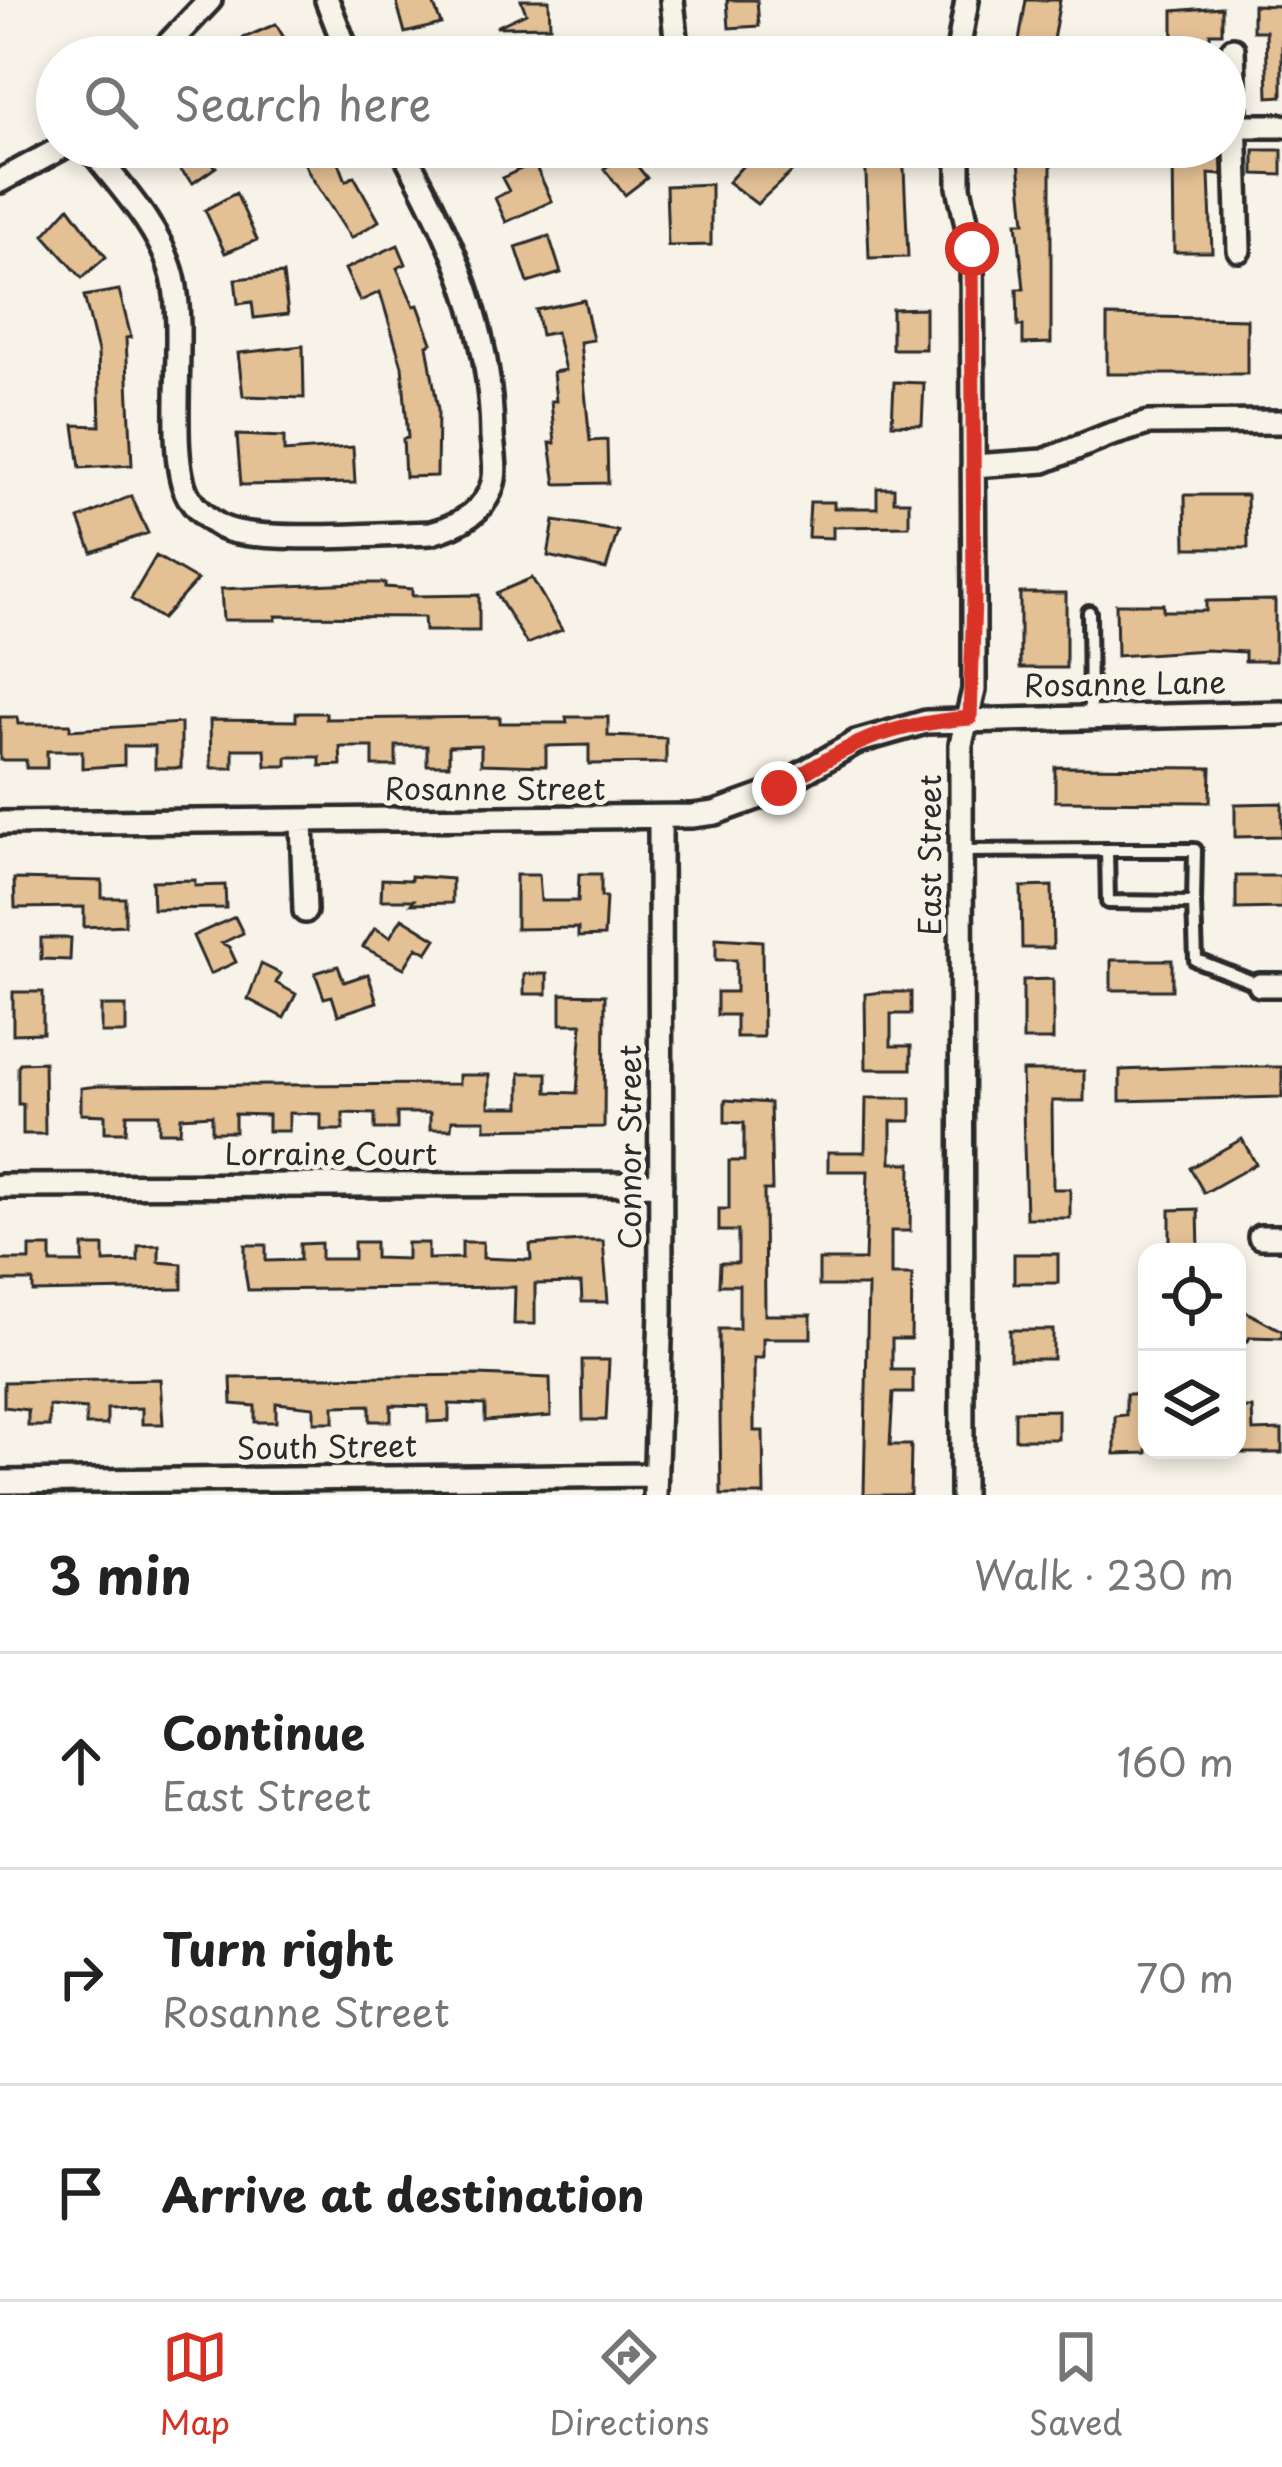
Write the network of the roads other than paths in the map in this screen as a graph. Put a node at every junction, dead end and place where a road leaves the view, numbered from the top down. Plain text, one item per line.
1 (210, 0) edge
2 (327, 0) edge
3 (672, 0) edge
4 (967, 0) edge
5 (176, 36) edge
6 (341, 36) edge
7 (676, 36) edge
8 (961, 36) edge
9 (1282, 125) edge
10 (1246, 126) edge
11 (36, 162) edge
12 (106, 168) edge
13 (413, 168) edge
14 (959, 168) edge
15 (1233, 168) edge
16 (0, 181) edge
17 (1239, 250) dead end
18 (1282, 422) edge
19 (973, 466) junction
20 (1089, 612) dead end
21 (1282, 713) edge
22 (1090, 715) junction
23 (970, 718) junction
24 (661, 818) junction
25 (302, 821) junction
26 (0, 823) edge
27 (1108, 850) junction
28 (961, 851) junction
29 (1194, 903) junction
30 (304, 911) dead end
31 (1271, 985) edge
32 (662, 1184) junction
33 (0, 1186) edge
34 (0, 1482) edge
35 (655, 1485) edge
36 (962, 1495) edge

1 - 5 street
2 - 6 street
3 - 7 street
4 - 8 street
9 - 10 street
11 - 16 street
12 - 13 street
14 - 19 street, East Street
15 - 17 street
18 - 19 street
19 - 23 street, East Street
20 - 22 lane
21 - 22 street, Rosanne Lane
22 - 23 street, Rosanne Lane
23 - 24 street, Rosanne Street
23 - 28 street, East Street
24 - 25 street, Rosanne Street
24 - 32 street, Connor Street
25 - 26 street, Rosanne Street
25 - 30 street
27 - 28 lane
27 - 29 lane
27 - 29 lane
28 - 36 street, East Street
29 - 31 lane
32 - 33 street, Lorraine Court
32 - 35 street, Connor Street
34 - 35 street, South Street

